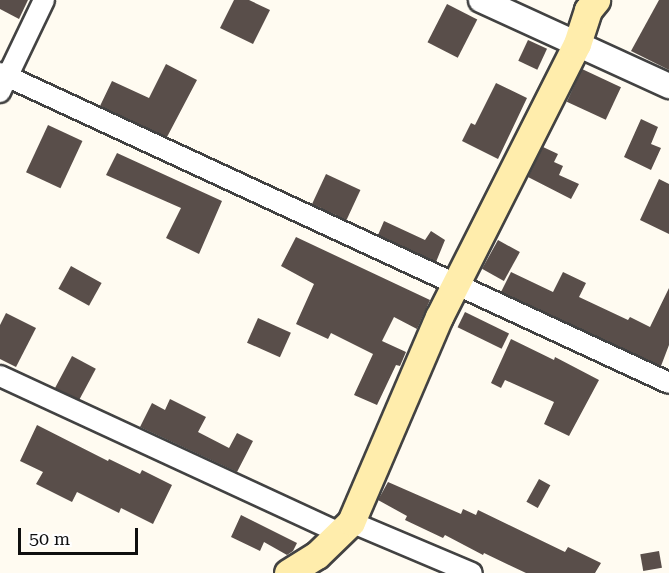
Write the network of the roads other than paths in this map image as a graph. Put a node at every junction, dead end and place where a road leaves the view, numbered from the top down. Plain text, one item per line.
1 (44, 0) edge
2 (481, 0) edge
3 (596, 0) edge
4 (577, 44) junction
5 (2, 80) edge
6 (669, 86) edge
7 (455, 285) junction
8 (0, 376) edge
9 (669, 383) edge
10 (344, 527) junction
11 (288, 573) edge
12 (472, 573) edge

1 - 5 street
2 - 4 street
3 - 4 main road
4 - 6 street
4 - 7 main road
5 - 7 street
7 - 9 street
7 - 10 main road
8 - 10 street
10 - 11 main road
10 - 12 street

